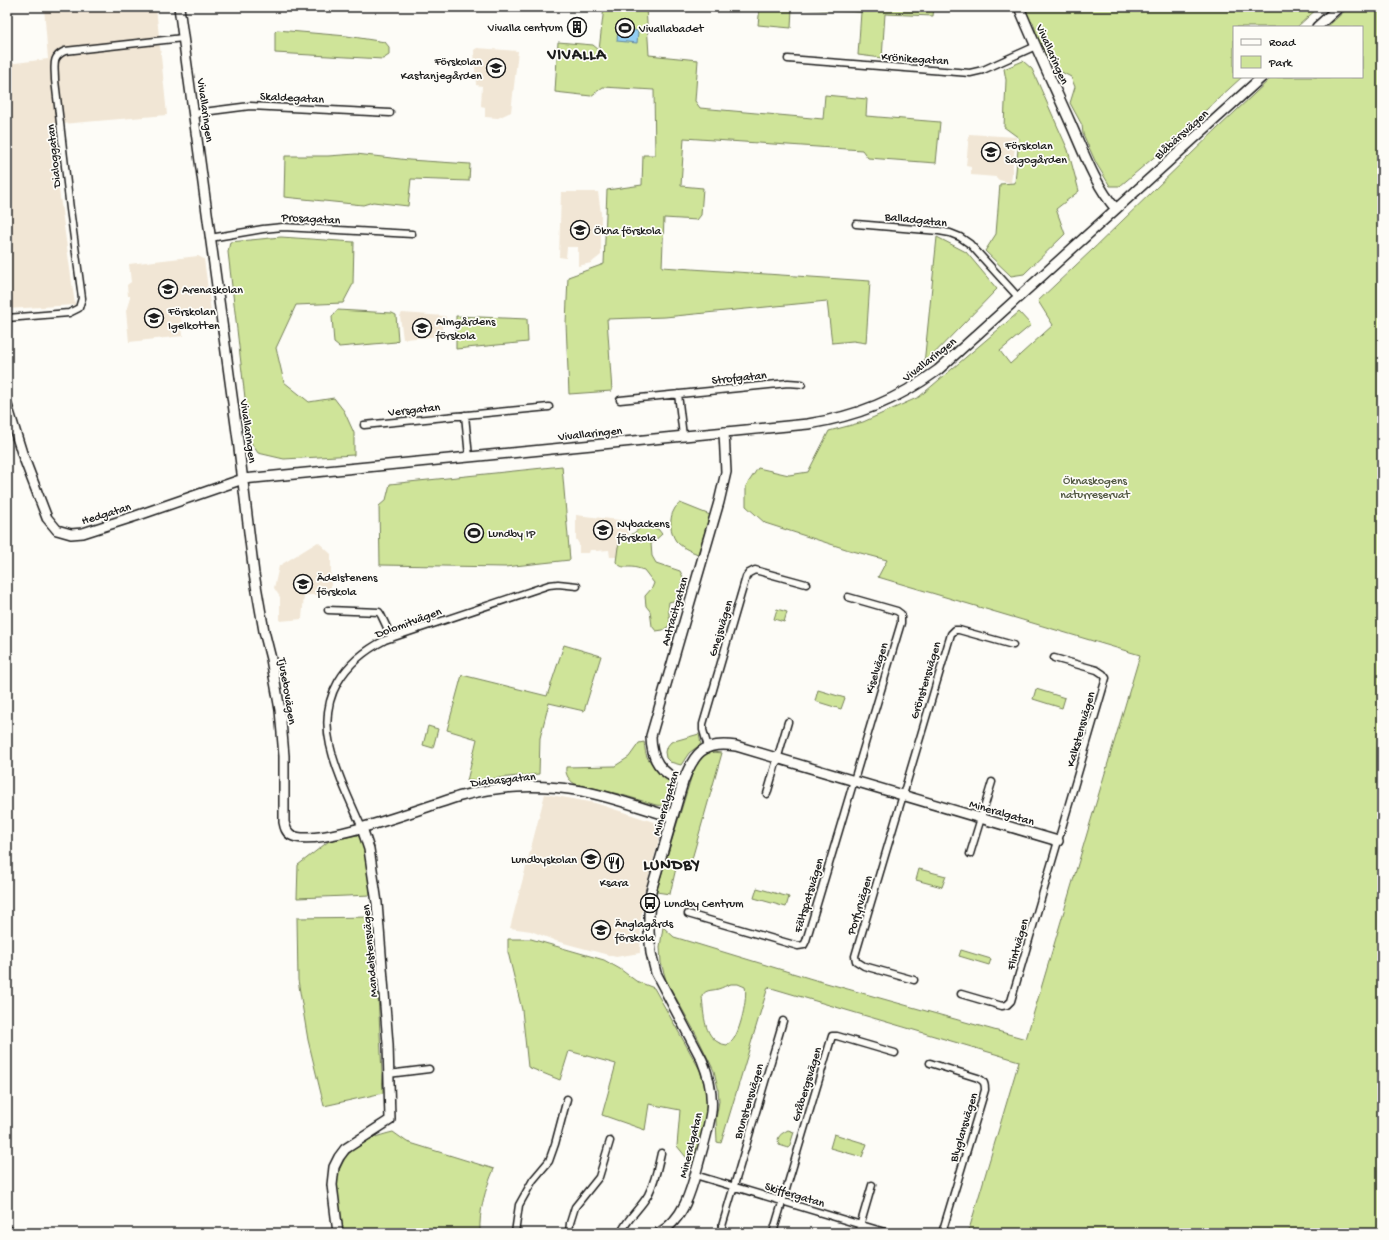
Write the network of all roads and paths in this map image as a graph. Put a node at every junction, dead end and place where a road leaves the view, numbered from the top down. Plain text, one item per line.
1 (179, 7) edge
2 (1019, 7) edge
3 (1339, 7) edge
4 (1318, 26) edge
5 (184, 38) junction
6 (1036, 46) junction
7 (788, 59) dead end
8 (1261, 78) edge
9 (390, 113) dead end
10 (194, 114) junction
11 (1116, 209) junction
12 (856, 224) dead end
13 (412, 234) dead end
14 (210, 238) junction
15 (1019, 298) junction
16 (7, 318) edge
17 (802, 384) dead end
18 (678, 394) junction
19 (620, 400) dead end
20 (7, 405) edge
21 (549, 407) dead end
22 (465, 415) junction
23 (364, 425) dead end
24 (724, 432) junction
25 (683, 436) junction
26 (469, 457) junction
27 (243, 479) junction
28 (806, 584) dead end
29 (577, 586) dead end
30 (848, 597) dead end
31 (328, 610) dead end
32 (392, 638) junction
33 (1013, 645) dead end
34 (1054, 658) dead end
35 (788, 722) dead end
36 (708, 747) junction
37 (778, 758) junction
38 (854, 781) junction
39 (683, 782) junction
40 (992, 782) dead end
41 (767, 794) dead end
42 (902, 795) junction
43 (672, 817) junction
44 (981, 819) junction
45 (362, 828) junction
46 (1058, 841) junction
47 (970, 854) dead end
48 (688, 914) dead end
49 (914, 980) dead end
50 (961, 994) dead end
51 (783, 1020) dead end
52 (895, 1054) dead end
53 (930, 1063) dead end
54 (429, 1070) dead end
55 (388, 1074) junction
56 (568, 1099) dead end
57 (610, 1142) dead end
58 (661, 1153) dead end
59 (695, 1176) junction
60 (872, 1186) dead end
61 (733, 1187) junction
62 (782, 1201) junction
63 (860, 1225) junction
64 (7, 1229) edge
65 (14, 1233) edge
66 (338, 1233) edge
67 (515, 1233) edge
68 (569, 1233) edge
69 (621, 1233) edge
70 (659, 1233) edge
71 (720, 1233) edge
72 (773, 1233) edge
73 (858, 1233) edge
74 (888, 1233) edge
75 (942, 1233) edge

1 - 5 street, Vivallaringen
2 - 6 street, Vivallaringen
3 - 4 street
5 - 10 street, Vivallaringen
5 - 16 street, Dialoggatan
6 - 7 street, Krönikegatan
6 - 11 street, Vivallaringen
8 - 11 street, Blåbärsvägen
9 - 10 street, Skaldegatan
10 - 14 street, Vivallaringen
11 - 15 street, Vivallaringen
12 - 15 street, Balladgatan
13 - 14 street, Prosagatan
14 - 27 street, Vivallaringen
15 - 24 street, Vivallaringen
17 - 18 street, Strofgatan
18 - 19 street, Strofgatan
18 - 25 street
20 - 27 street, Hedgatan
21 - 22 street, Versgatan
22 - 23 street, Versgatan
22 - 26 street
24 - 25 street, Vivallaringen
24 - 39 street, Antracitgatan
25 - 26 street, Vivallaringen
26 - 27 street, Vivallaringen
27 - 45 street, Tjusebovägen
28 - 36 street, Gnejsvägen
29 - 32 street, Dolomitvägen
30 - 38 street, Kiselvägen
31 - 32 street
32 - 45 street, Dolomitvägen
33 - 42 street, Grönstensvägen
34 - 46 street, Kalkstensvägen
35 - 37 street
36 - 37 street, Mineralgatan
36 - 39 street, Mineralgatan
37 - 38 street, Mineralgatan
37 - 41 street
38 - 42 street, Mineralgatan
38 - 48 street, Fältspatsvägen
39 - 43 street, Mineralgatan
40 - 44 street
42 - 44 street, Mineralgatan
42 - 49 street, Porfyrvägen
43 - 45 street, Diabasgatan
43 - 59 street, Mineralgatan
44 - 46 street, Mineralgatan
44 - 47 street
45 - 55 street, Mandelstensvägen
46 - 50 street, Flintvägen
51 - 61 street, Brunstensvägen
52 - 62 street, Gråbergsvägen
53 - 75 street, Blyglansvägen
54 - 55 street
55 - 66 street, Mandelstensvägen
56 - 67 street
57 - 68 street
58 - 69 street
59 - 61 street, Skiffergatan
59 - 70 street, Mineralgatan
60 - 63 street
61 - 62 street, Skiffergatan
61 - 71 street, Brunstensvägen
62 - 63 street, Skiffergatan
62 - 72 street
63 - 73 street
63 - 74 street, Skiffergatan
64 - 65 street

